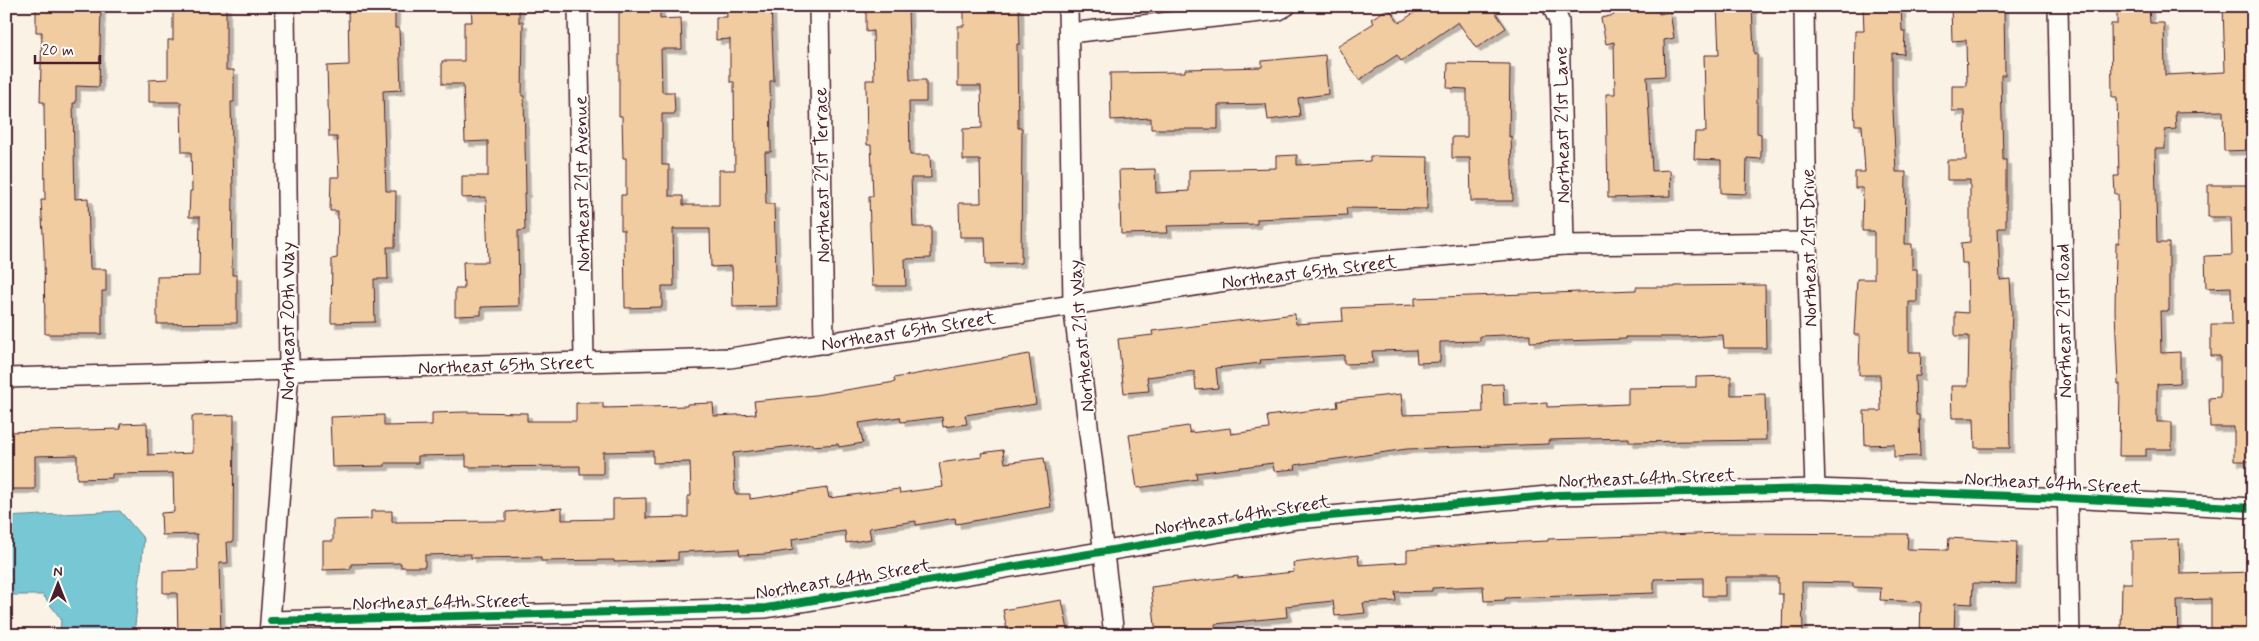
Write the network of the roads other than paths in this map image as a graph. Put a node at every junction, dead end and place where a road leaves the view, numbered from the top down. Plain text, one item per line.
1 (285, 6) edge
2 (578, 6) edge
3 (818, 6) edge
4 (1068, 6) edge
5 (1286, 6) edge
6 (1552, 6) edge
7 (1804, 6) edge
8 (2058, 6) edge
9 (1069, 33) junction
10 (1807, 242) junction
11 (1564, 245) junction
12 (1073, 304) junction
13 (824, 344) junction
14 (584, 361) junction
15 (289, 371) junction
16 (6, 378) edge
17 (1815, 489) junction
18 (2066, 498) junction
19 (2253, 508) edge
20 (1103, 553) junction
21 (270, 628) edge
22 (1114, 635) edge
23 (2070, 635) edge

1 - 15 street, Northeast 20th Way
2 - 14 street, Northeast 21st Avenue
3 - 13 street, Northeast 21st Terrace
4 - 9 street, Northeast 21st Way
5 - 9 street
6 - 11 street, Northeast 21st Lane
7 - 10 street, Northeast 21st Drive
8 - 18 street, Northeast 21st Road
9 - 12 street, Northeast 21st Way
10 - 11 street, Northeast 65th Street
10 - 17 street, Northeast 21st Drive
11 - 12 street, Northeast 65th Street
12 - 13 street, Northeast 65th Street
12 - 20 street, Northeast 21st Way
13 - 14 street, Northeast 65th Street
14 - 15 street, Northeast 65th Street
15 - 16 street, Northeast 65th Street
15 - 21 street, Northeast 20th Way
17 - 18 street, Northeast 64th Street
17 - 20 street, Northeast 64th Street
18 - 19 street, Northeast 64th Street
18 - 23 street, Northeast 21st Road
20 - 21 street, Northeast 64th Street
20 - 22 street, Northeast 21st Way

